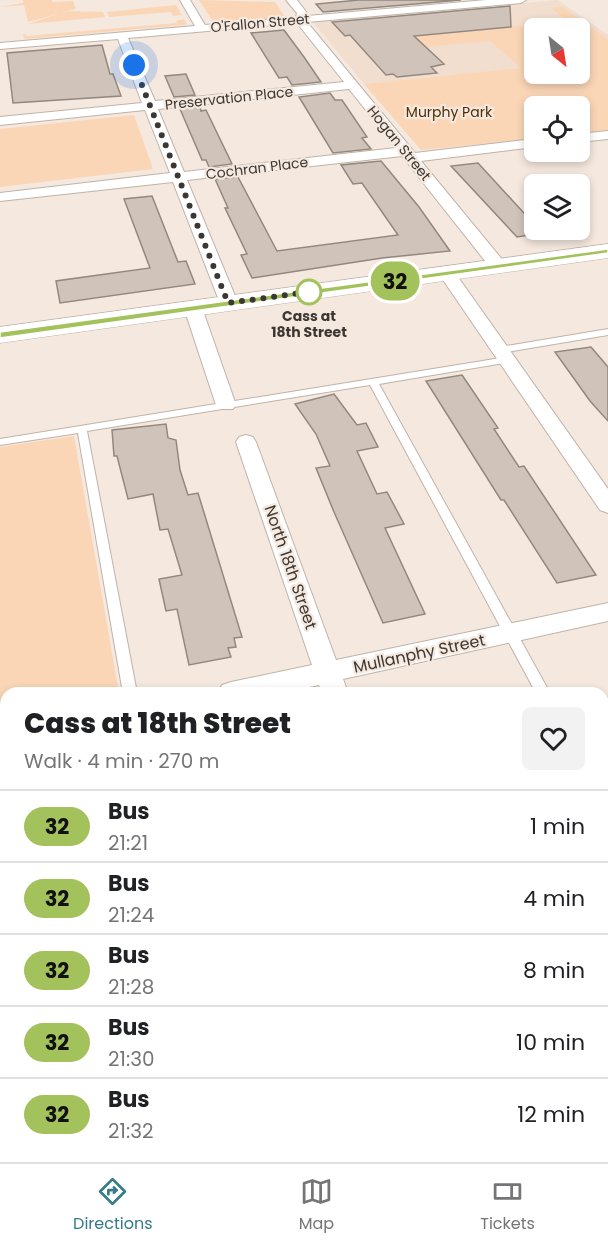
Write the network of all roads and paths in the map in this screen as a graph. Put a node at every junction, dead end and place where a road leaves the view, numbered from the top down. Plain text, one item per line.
1 (185, 0) edge
2 (291, 0) edge
3 (521, 0) edge
4 (463, 2) edge
5 (300, 20) junction
6 (202, 29) junction
7 (122, 36) junction
8 (0, 46) edge
9 (351, 85) junction
10 (150, 106) junction
11 (0, 121) edge
12 (608, 135) edge
13 (590, 137) edge
14 (524, 144) edge
15 (409, 154) junction
16 (178, 177) junction
17 (0, 197) edge
18 (608, 251) edge
19 (498, 267) junction
20 (447, 274) junction
21 (228, 303) junction
22 (193, 308) junction
23 (608, 332) edge
24 (0, 335) edge
25 (504, 355) junction
26 (373, 382) junction
27 (226, 405) junction
28 (82, 429) junction
29 (0, 442) edge
30 (246, 442) dead end
31 (608, 505) edge
32 (608, 612) edge
33 (511, 633) junction
34 (331, 683) edge
35 (129, 687) edge
36 (291, 687) edge
37 (540, 687) edge

1 - 6 street
2 - 5 street, Hogan Street
3 - 4 street, O'Fallon Street
4 - 5 street, O'Fallon Street
5 - 6 street, O'Fallon Street
5 - 9 street, Hogan Street
6 - 7 street, O'Fallon Street
7 - 8 street, O'Fallon Street
7 - 10 street
9 - 10 street, Preservation Place
9 - 15 street, Hogan Street
10 - 11 street, Preservation Place
10 - 16 street
12 - 13 street
14 - 15 street, Cochran Place
15 - 16 street, Cochran Place
15 - 19 street, Hogan Street
16 - 17 street, Cochran Place
16 - 21 street
18 - 19 main road
19 - 20 main road
20 - 21 main road
20 - 25 street
21 - 22 main road
22 - 24 main road
22 - 27 street
23 - 25 lane
25 - 26 lane
25 - 31 street
26 - 27 lane
26 - 33 lane
27 - 28 lane
28 - 29 lane
28 - 35 lane
30 - 34 street, North 18th Street
32 - 33 street, Mullanphy Street
33 - 34 street, Mullanphy Street
33 - 37 lane
34 - 36 street, Mullanphy Street

